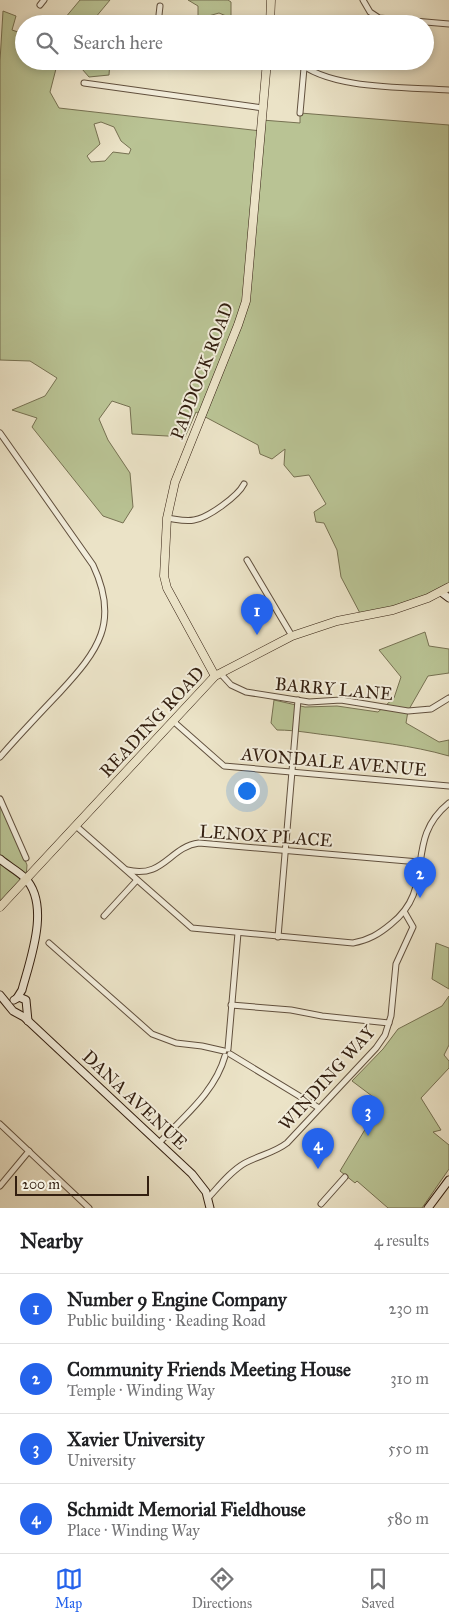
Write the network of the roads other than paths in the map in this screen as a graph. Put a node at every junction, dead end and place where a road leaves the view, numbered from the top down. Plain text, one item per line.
1 (44, 0) edge
2 (271, 0) edge
3 (363, 0) edge
4 (40, 5) dead end
5 (160, 6) dead end
6 (159, 15) edge
7 (270, 15) edge
8 (374, 15) edge
9 (434, 23) edge
10 (449, 24) edge
11 (266, 70) edge
12 (304, 70) edge
13 (308, 70) edge
14 (84, 83) dead end
15 (449, 90) edge
16 (264, 108) junction
17 (300, 113) dead end
18 (0, 432) edge
19 (244, 484) dead end
20 (167, 518) junction
21 (247, 560) dead end
22 (449, 587) edge
23 (441, 592) junction
24 (449, 598) edge
25 (292, 636) junction
26 (218, 674) junction
27 (449, 698) edge
28 (298, 700) junction
29 (173, 721) junction
30 (0, 757) edge
31 (292, 772) junction
32 (449, 786) edge
33 (0, 799) edge
34 (449, 803) edge
35 (76, 826) junction
36 (285, 850) junction
37 (26, 858) dead end
38 (0, 859) edge
39 (419, 862) junction
40 (125, 869) junction
41 (26, 879) junction
42 (137, 880) junction
43 (0, 907) edge
44 (405, 913) junction
45 (104, 916) dead end
46 (238, 933) junction
47 (278, 936) junction
48 (50, 943) dead end
49 (1, 996) edge
50 (16, 1001) junction
51 (232, 1005) junction
52 (23, 1012) junction
53 (389, 1023) junction
54 (227, 1052) junction
55 (319, 1108) junction
56 (0, 1124) edge
57 (159, 1143) junction
58 (29, 1151) junction
59 (346, 1177) dead end
60 (449, 1180) edge
61 (0, 1186) edge
62 (209, 1197) junction
63 (321, 1204) dead end
64 (89, 1208) edge
65 (210, 1208) edge
66 (428, 1208) edge

1 - 4 street
2 - 7 main road
3 - 8 street
5 - 6 street
9 - 10 street
11 - 16 main road, PADDOCK ROAD
12 - 17 street
13 - 15 street
14 - 16 street
16 - 20 main road, PADDOCK ROAD
18 - 30 street
19 - 20 street
20 - 26 main road, PADDOCK ROAD
21 - 25 street
22 - 23 main road, READING ROAD
23 - 24 street
23 - 25 main road, READING ROAD
25 - 26 main road, READING ROAD
26 - 28 street, BARRY LANE
26 - 29 main road, READING ROAD
27 - 28 street, BARRY LANE
28 - 31 street
29 - 31 street, AVONDALE AVENUE
29 - 35 main road, READING ROAD
31 - 32 street, AVONDALE AVENUE
31 - 36 street
33 - 37 street
34 - 39 street
35 - 40 street
35 - 41 main road, READING ROAD
36 - 39 street, LENOX PLACE
36 - 40 street, LENOX PLACE
36 - 47 street
38 - 41 street
39 - 44 street
40 - 42 street
41 - 43 main road, READING ROAD
41 - 50 street
42 - 45 street
42 - 46 street
44 - 47 street
44 - 53 street, WINDING WAY
46 - 47 street
46 - 51 street
48 - 54 street
49 - 50 street
50 - 52 street, DANA AVENUE
50 - 52 street
51 - 53 street
51 - 54 street
52 - 57 street, DANA AVENUE
53 - 55 street, WINDING WAY
54 - 55 street
54 - 57 street
55 - 62 street, WINDING WAY
56 - 58 street
57 - 62 street, DANA AVENUE
58 - 61 street
58 - 64 street
59 - 63 street
60 - 66 street
62 - 65 street

